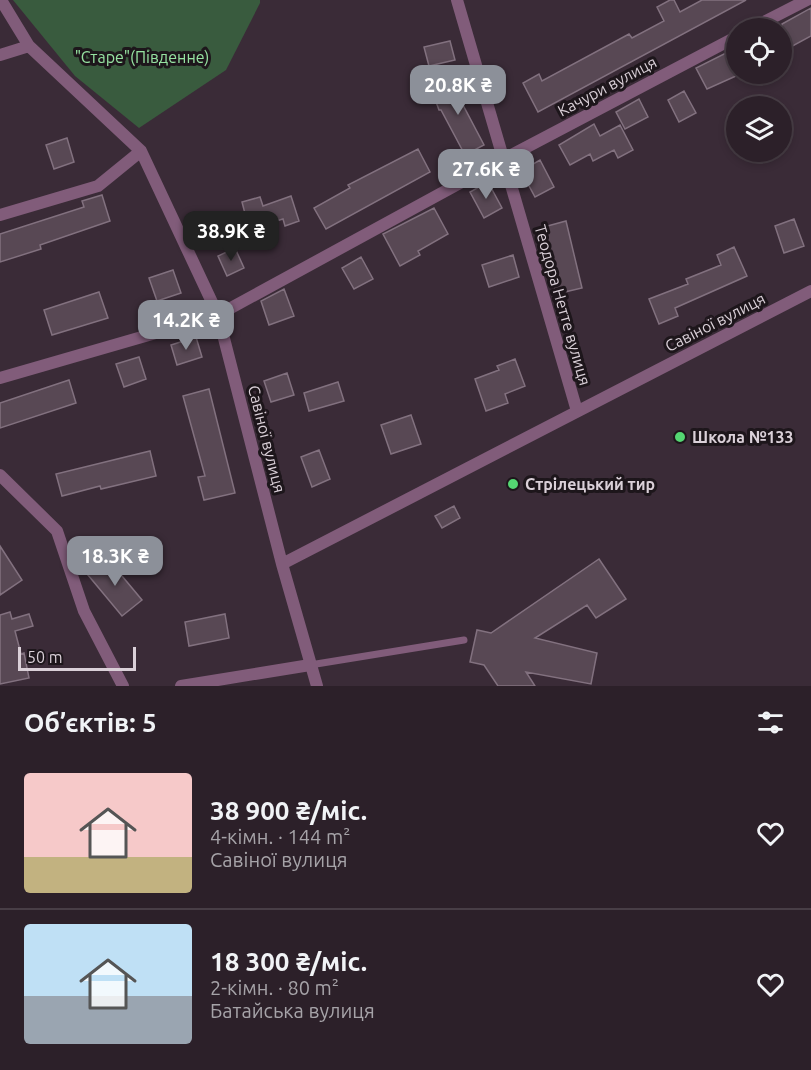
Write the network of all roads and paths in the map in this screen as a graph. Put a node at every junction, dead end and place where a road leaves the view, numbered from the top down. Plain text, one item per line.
1 (1, 0) edge
2 (457, 0) edge
3 (807, 0) edge
4 (772, 18) edge
5 (726, 42) edge
6 (29, 46) junction
7 (0, 55) edge
8 (141, 151) junction
9 (504, 159) junction
10 (0, 215) edge
11 (811, 291) edge
12 (218, 315) junction
13 (0, 378) edge
14 (577, 411) junction
15 (0, 474) edge
16 (282, 564) junction
17 (464, 640) dead end
18 (310, 665) junction
19 (123, 686) edge
20 (182, 686) edge
21 (317, 686) edge

1 - 6 street, Савіної вулиця
2 - 9 street, Теодора Нетте вулиця
3 - 4 street
5 - 9 street, Качури вулиця
6 - 7 street
6 - 8 street, Савіної вулиця
8 - 10 street
8 - 12 street, Савіної вулиця
9 - 12 street, Качури вулиця
9 - 14 street, Теодора Нетте вулиця
11 - 14 street, Савіної вулиця
12 - 13 street, Качури вулиця
12 - 16 street, Савіної вулиця
14 - 16 street, Савіної вулиця
15 - 19 street
16 - 18 street, Савіної вулиця
17 - 18 lane
18 - 20 street
18 - 21 street, Савіної вулиця

